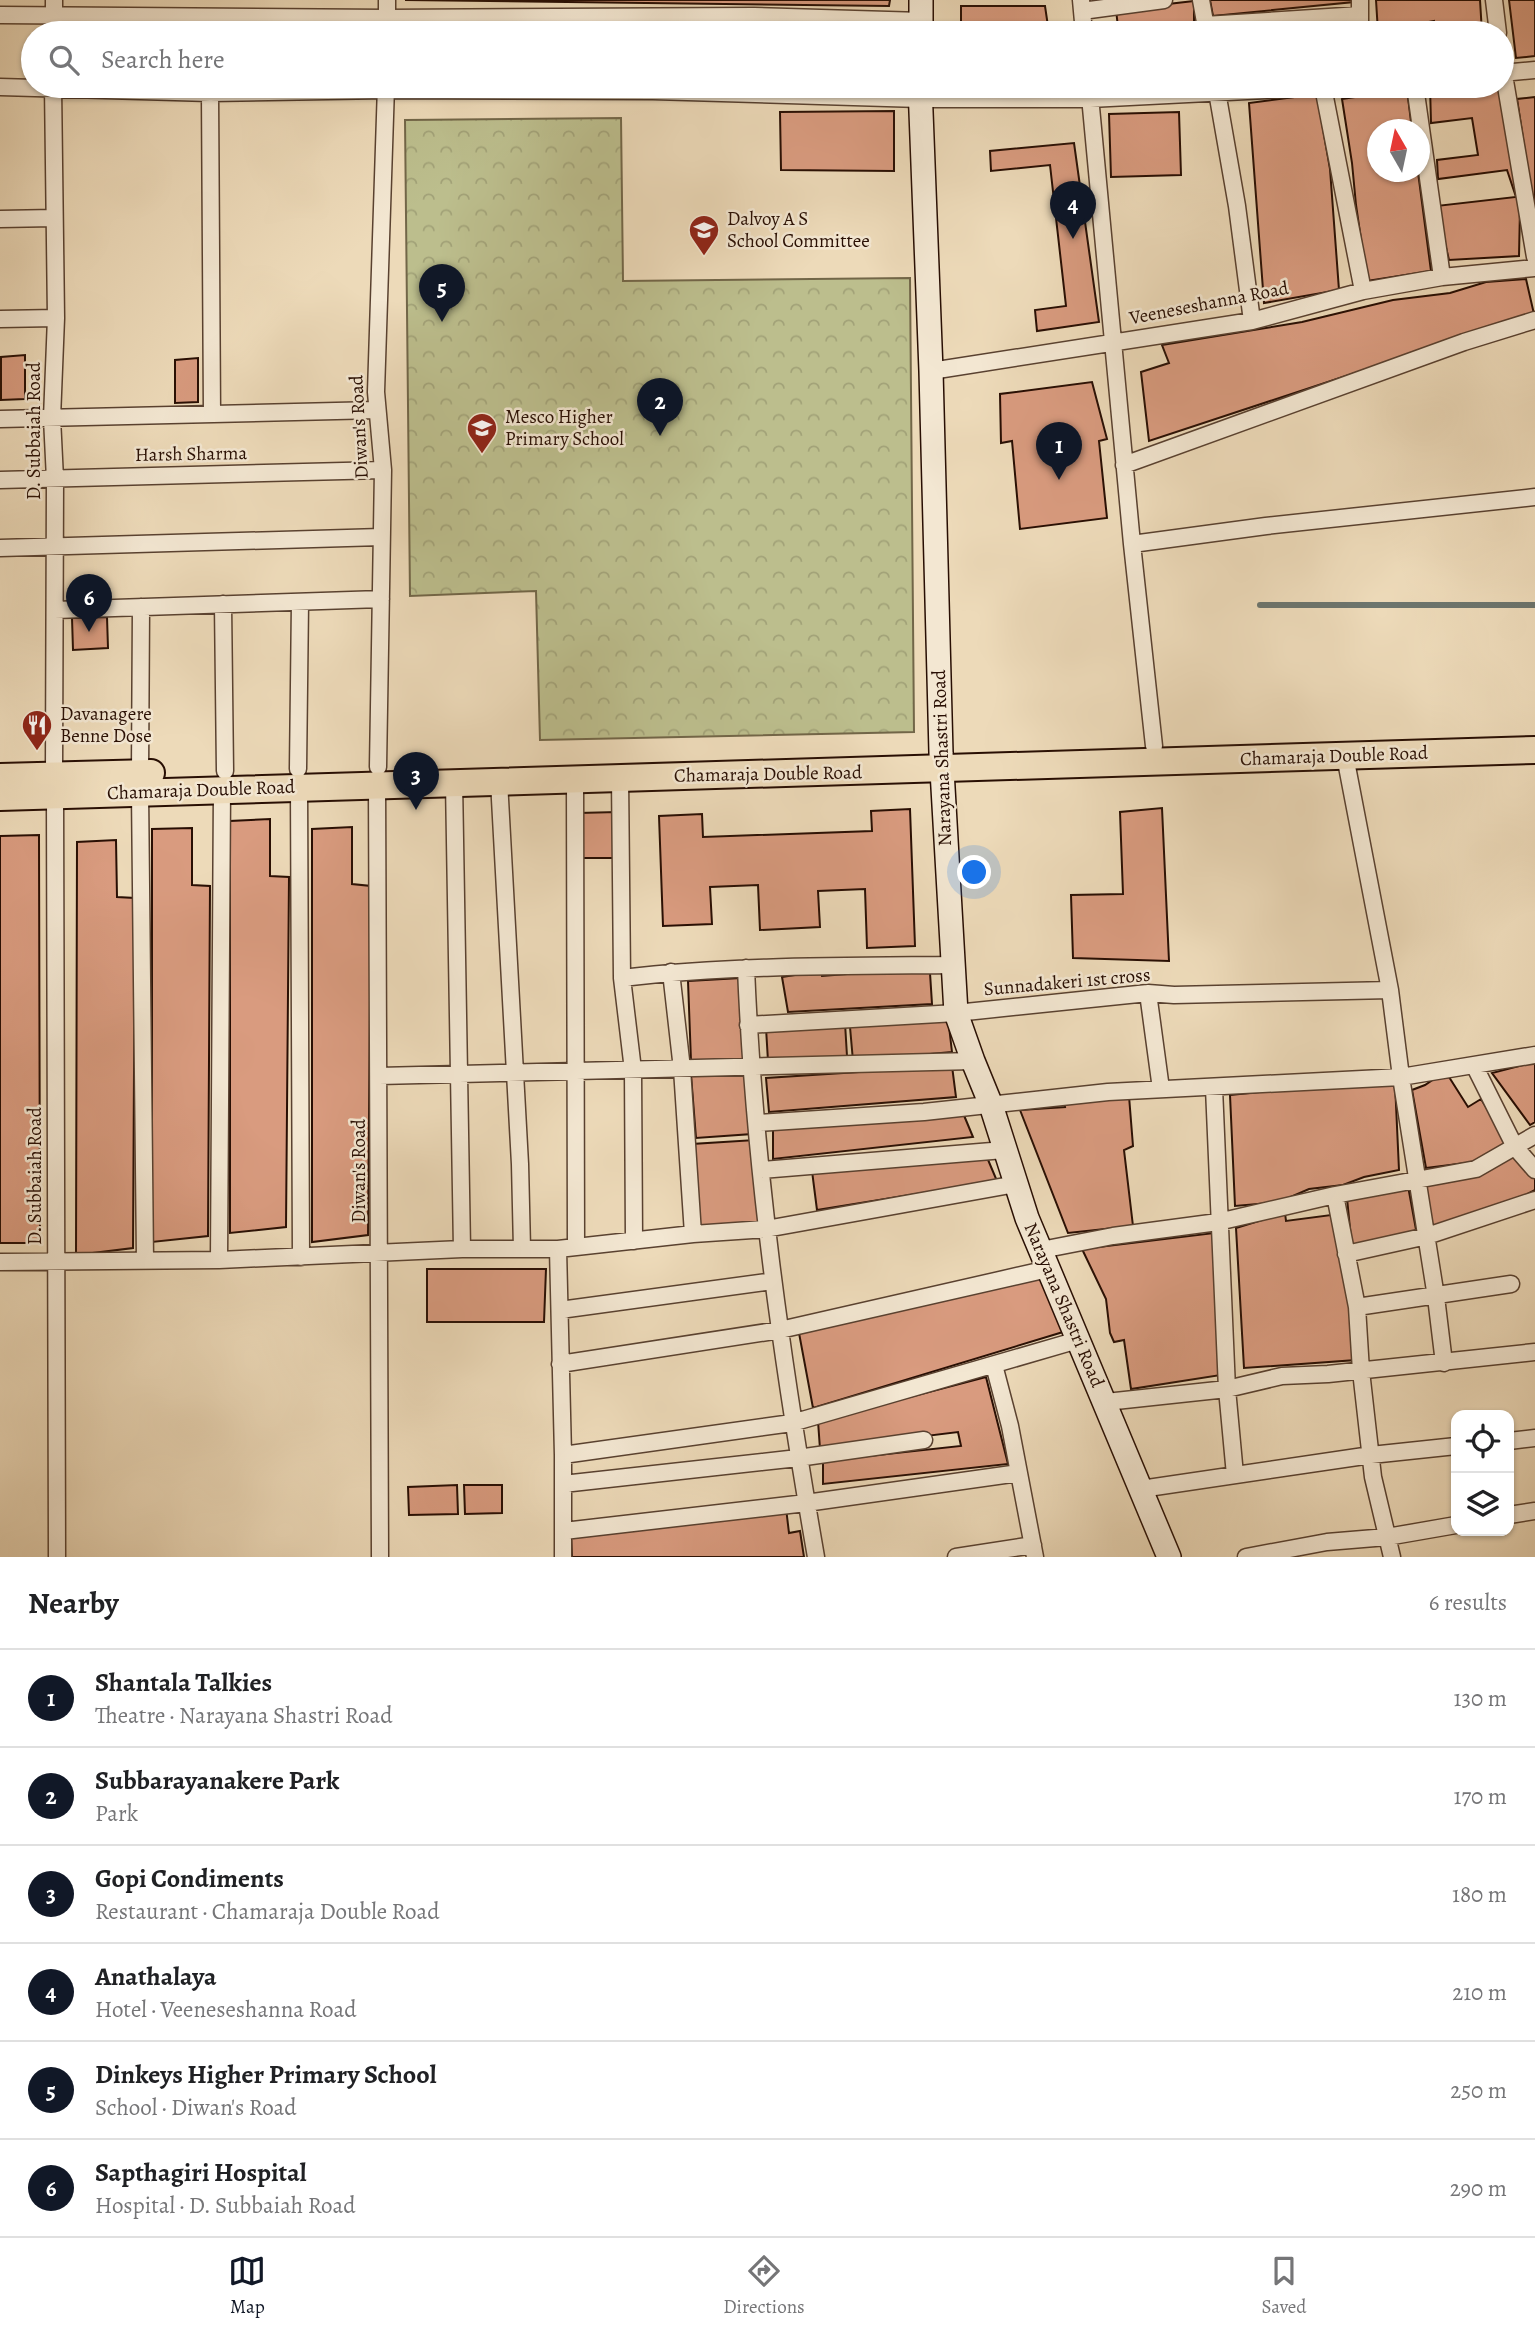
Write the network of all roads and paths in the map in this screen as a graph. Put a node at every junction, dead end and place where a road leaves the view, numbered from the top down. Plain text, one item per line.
1 (387, 0) edge
2 (1164, 0) edge
3 (1200, 0) edge
4 (1494, 0) edge
5 (1082, 6) edge
6 (54, 7) edge
7 (1360, 7) edge
8 (0, 15) edge
9 (921, 18) edge
10 (299, 21) edge
11 (387, 21) edge
12 (570, 21) edge
13 (1204, 21) edge
14 (1262, 21) edge
15 (1497, 21) edge
16 (1514, 70) edge
17 (1535, 70) edge
18 (0, 87) edge
19 (21, 87) edge
20 (53, 98) edge
21 (211, 98) edge
22 (386, 98) edge
23 (920, 98) edge
24 (1091, 98) edge
25 (1219, 98) edge
26 (1325, 98) edge
27 (1417, 98) edge
28 (1507, 98) edge
29 (54, 218) junction
30 (0, 219) edge
31 (1535, 257) edge
32 (1535, 268) edge
33 (1442, 277) junction
34 (1363, 291) junction
35 (57, 318) junction
36 (0, 319) edge
37 (1535, 320) edge
38 (1252, 321) junction
39 (1115, 342) junction
40 (931, 371) junction
41 (377, 410) junction
42 (212, 414) junction
43 (52, 418) junction
44 (0, 419) edge
45 (1124, 465) junction
46 (383, 470) junction
47 (55, 479) junction
48 (0, 480) edge
49 (1535, 497) edge
50 (381, 537) junction
51 (1132, 544) junction
52 (55, 546) junction
53 (0, 548) edge
54 (381, 599) junction
55 (300, 601) junction
56 (223, 604) junction
57 (141, 607) junction
58 (55, 610) junction
59 (1535, 735) edge
60 (1154, 746) junction
61 (1535, 750) edge
62 (1345, 756) junction
63 (942, 761) junction
64 (377, 775) junction
65 (0, 777) edge
66 (620, 777) junction
67 (299, 778) junction
68 (575, 779) junction
69 (223, 780) junction
70 (499, 781) junction
71 (454, 782) junction
72 (140, 783) junction
73 (55, 785) junction
74 (0, 797) edge
75 (953, 965) junction
76 (746, 968) junction
77 (671, 972) junction
78 (622, 978) junction
79 (1390, 990) junction
80 (1148, 993) junction
81 (956, 1013) junction
82 (748, 1025) junction
83 (1535, 1055) edge
84 (973, 1061) junction
85 (1474, 1065) junction
86 (753, 1067) junction
87 (682, 1069) junction
88 (633, 1070) junction
89 (575, 1071) junction
90 (515, 1073) junction
91 (458, 1074) junction
92 (379, 1076) junction
93 (1401, 1077) junction
94 (1214, 1088) junction
95 (1161, 1089) junction
96 (991, 1105) junction
97 (757, 1123) junction
98 (1535, 1135) edge
99 (1515, 1147) junction
100 (1004, 1150) junction
101 (761, 1170) junction
102 (1535, 1170) edge
103 (1419, 1181) junction
104 (1016, 1184) junction
105 (1335, 1195) junction
106 (1535, 1200) edge
107 (1218, 1222) junction
108 (766, 1229) junction
109 (693, 1234) junction
110 (1427, 1236) junction
111 (634, 1241) junction
112 (576, 1247) junction
113 (522, 1249) junction
114 (558, 1249) junction
115 (462, 1250) junction
116 (380, 1252) junction
117 (1346, 1254) junction
118 (301, 1257) junction
119 (1045, 1259) junction
120 (145, 1260) junction
121 (219, 1260) junction
122 (0, 1262) edge
123 (56, 1262) junction
124 (774, 1281) junction
125 (1511, 1284) dead end
126 (1436, 1297) junction
127 (1357, 1307) junction
128 (559, 1310) junction
129 (779, 1330) junction
130 (1078, 1340) junction
131 (1535, 1352) edge
132 (1444, 1363) junction
133 (560, 1364) junction
134 (994, 1365) junction
135 (1360, 1371) junction
136 (1227, 1389) junction
137 (1106, 1402) junction
138 (792, 1423) junction
139 (1535, 1438) edge
140 (924, 1440) dead end
141 (1514, 1440) edge
142 (1451, 1447) edge
143 (563, 1455) junction
144 (1371, 1455) junction
145 (799, 1458) junction
146 (1019, 1473) junction
147 (1235, 1475) junction
148 (563, 1484) junction
149 (1141, 1489) junction
150 (806, 1503) junction
151 (1535, 1511) edge
152 (1514, 1514) edge
153 (1451, 1526) edge
154 (564, 1531) junction
155 (1388, 1537) junction
156 (1034, 1551) edge
157 (57, 1557) edge
158 (380, 1557) edge
159 (563, 1557) edge
160 (816, 1557) edge
161 (956, 1557) edge
162 (1169, 1557) edge
163 (1246, 1557) edge
164 (1392, 1557) edge

1 - 11 street
2 - 5 street
3 - 13 street
4 - 15 street
6 - 8 street
6 - 10 street
7 - 14 street
9 - 12 street
16 - 17 street
18 - 19 street
20 - 29 street, D. Subbaiah Road
21 - 42 street
22 - 41 street, Diwan's Road
23 - 40 street, Narayana Shastri Road
24 - 39 street
25 - 38 street
26 - 34 street
27 - 33 street
28 - 31 street
29 - 30 street
29 - 35 street, D. Subbaiah Road
32 - 33 street, Veeneseshanna Road
33 - 34 street, Veeneseshanna Road
34 - 38 street, Veeneseshanna Road
35 - 36 street
35 - 43 street, D. Subbaiah Road
37 - 45 street
38 - 39 street, Veeneseshanna Road
39 - 40 street, Veeneseshanna Road
39 - 45 street
40 - 63 street, Narayana Shastri Road
41 - 42 street
41 - 46 street, Diwan's Road
42 - 43 street
43 - 44 street
43 - 47 street, D. Subbaiah Road
45 - 51 street
46 - 47 street, Harsh Sharma
46 - 50 street, Diwan's Road
47 - 48 street, Harsh Sharma
47 - 52 street, D. Subbaiah Road
49 - 51 street
50 - 52 street
50 - 54 street, Diwan's Road
51 - 60 street
52 - 53 street
52 - 58 street, D. Subbaiah Road
54 - 55 street
54 - 64 street, Diwan's Road
55 - 56 street
55 - 67 street
56 - 57 street
56 - 69 street
57 - 58 street
57 - 72 street
58 - 73 street, D. Subbaiah Road
59 - 60 main road, Chamaraja Double Road
60 - 63 main road, Chamaraja Double Road
61 - 62 main road, Chamaraja Double Road
62 - 63 main road, Chamaraja Double Road
62 - 79 street
63 - 64 main road, Chamaraja Double Road
63 - 66 main road, Chamaraja Double Road
63 - 75 street, Narayana Shastri Road
64 - 67 main road, Chamaraja Double Road
64 - 71 main road, Chamaraja Double Road
64 - 92 street, Diwan's Road
65 - 73 main road, Chamaraja Double Road
66 - 68 main road, Chamaraja Double Road
66 - 78 street
67 - 69 main road, Chamaraja Double Road
67 - 118 street
68 - 70 main road, Chamaraja Double Road
68 - 89 street
69 - 72 main road, Chamaraja Double Road
69 - 121 street
70 - 71 main road, Chamaraja Double Road
70 - 90 street
71 - 91 street
72 - 73 main road, Chamaraja Double Road
72 - 120 street
73 - 74 main road, Chamaraja Double Road
73 - 123 street, D. Subbaiah Road
75 - 76 street
75 - 81 street, Narayana Shastri Road
76 - 77 street
76 - 82 street
77 - 78 street
77 - 87 street
78 - 88 street
79 - 80 street, Sunnadakeri 1st cross
79 - 93 street
80 - 81 street, Sunnadakeri 1st cross
80 - 95 street
81 - 82 street, Sunnadakeri 1st cross
81 - 84 street, Narayana Shastri Road
82 - 86 street
83 - 85 street
84 - 86 street
84 - 96 street, Narayana Shastri Road
85 - 93 street
85 - 99 street
86 - 87 street
86 - 97 street
87 - 88 street
87 - 109 street
88 - 89 street
88 - 111 street
89 - 90 street
89 - 112 street
90 - 91 street
90 - 113 street
91 - 92 street
91 - 115 street
92 - 116 street, Diwan's Road
93 - 94 street
93 - 103 street
94 - 95 street
94 - 107 street
95 - 96 street
96 - 97 street
96 - 100 street, Narayana Shastri Road
97 - 101 street
98 - 99 street
99 - 102 street
99 - 103 street
100 - 101 street
100 - 104 street, Narayana Shastri Road
101 - 108 street
103 - 105 street
103 - 110 street
104 - 108 street
104 - 119 street, Narayana Shastri Road
105 - 107 street
105 - 117 street
106 - 110 street
107 - 119 street
107 - 136 street
108 - 109 street
108 - 124 street
109 - 111 street
110 - 117 street
110 - 126 street
111 - 112 street
112 - 114 street
113 - 114 street
113 - 115 street
114 - 128 street
115 - 116 street
116 - 118 street
116 - 158 street, Diwan's Road
117 - 127 street
118 - 121 street
119 - 129 street
119 - 130 street, Narayana Shastri Road
120 - 121 street
120 - 123 street
122 - 123 street
123 - 157 street, D. Subbaiah Road
124 - 128 street
124 - 129 street
125 - 126 street
126 - 127 street
126 - 132 street
127 - 135 street
128 - 133 street
129 - 133 street
129 - 138 street
130 - 134 street
130 - 137 street, Narayana Shastri Road
131 - 132 street
132 - 135 street
133 - 143 street
134 - 138 street
134 - 146 street
135 - 136 street
135 - 144 street
136 - 137 street
136 - 147 street
137 - 149 street, Narayana Shastri Road
138 - 143 street
138 - 145 street
139 - 141 street
140 - 145 street
142 - 144 street
143 - 148 street
144 - 147 street
144 - 155 street
145 - 148 street
145 - 150 street
146 - 150 street
146 - 156 street
147 - 149 street
148 - 154 street
149 - 162 street, Narayana Shastri Road
150 - 154 street
150 - 160 street
151 - 152 street
153 - 155 street
154 - 159 street
155 - 163 street
155 - 164 street
156 - 161 street

